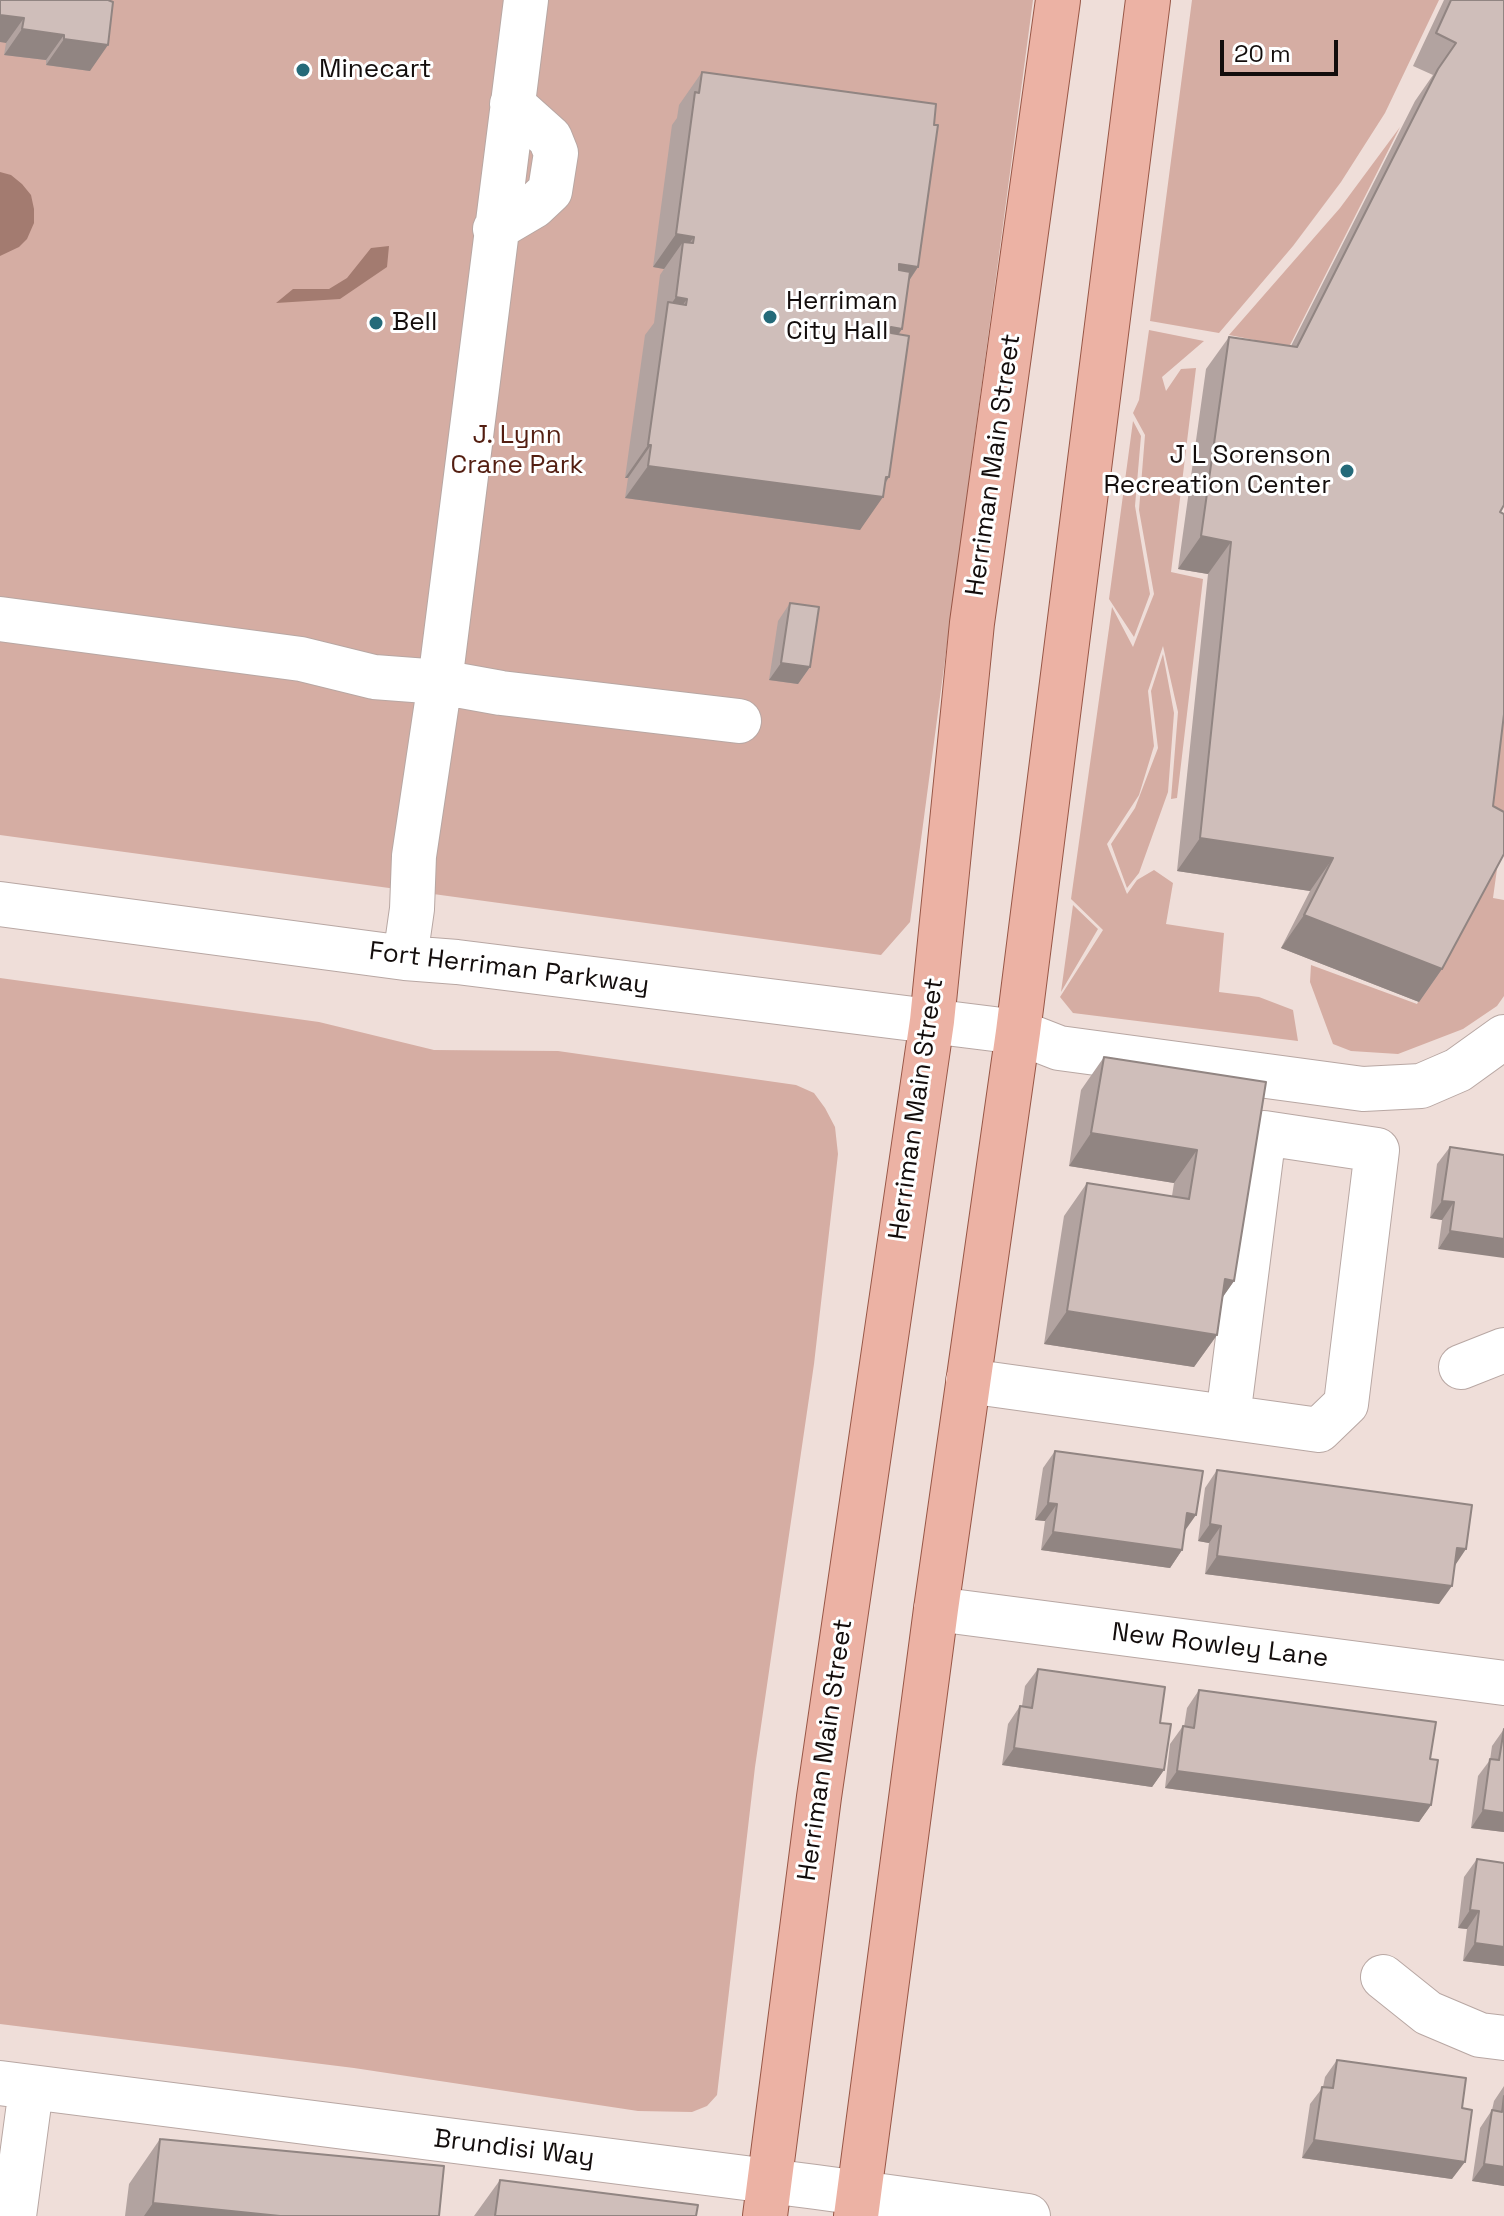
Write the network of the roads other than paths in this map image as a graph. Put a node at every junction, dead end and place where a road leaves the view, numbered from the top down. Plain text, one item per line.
1 (526, 0) edge
2 (1058, 0) edge
3 (1148, 0) edge
4 (0, 619) edge
5 (440, 682) junction
6 (739, 721) dead end
7 (0, 904) edge
8 (405, 958) junction
9 (932, 1021) junction
10 (1018, 1032) junction
11 (1504, 1037) edge
12 (1504, 1350) edge
13 (1461, 1367) dead end
14 (968, 1381) junction
15 (1228, 1417) junction
16 (936, 1609) junction
17 (1504, 1683) edge
18 (1383, 1977) dead end
19 (1504, 2038) edge
20 (16, 2086) edge
21 (767, 2198) edge
22 (858, 2204) edge
23 (14, 2216) edge
24 (1028, 2216) edge

1 - 5 street
2 - 9 main road, Herriman Main Street
3 - 10 main road
4 - 5 street
5 - 6 street
5 - 8 street
7 - 8 street, Fort Herriman Parkway
8 - 9 street, Fort Herriman Parkway
9 - 10 street, Fort Herriman Parkway
9 - 21 main road, Herriman Main Street
10 - 11 street, Fort Herriman Parkway
10 - 14 main road
12 - 13 street
14 - 15 street
14 - 16 main road
15 - 15 street
16 - 17 street, New Rowley Lane
16 - 22 main road
18 - 19 street
20 - 21 street, Brundisi Way
20 - 23 street
21 - 22 street, Brundisi Way
22 - 24 street, Brundisi Way

